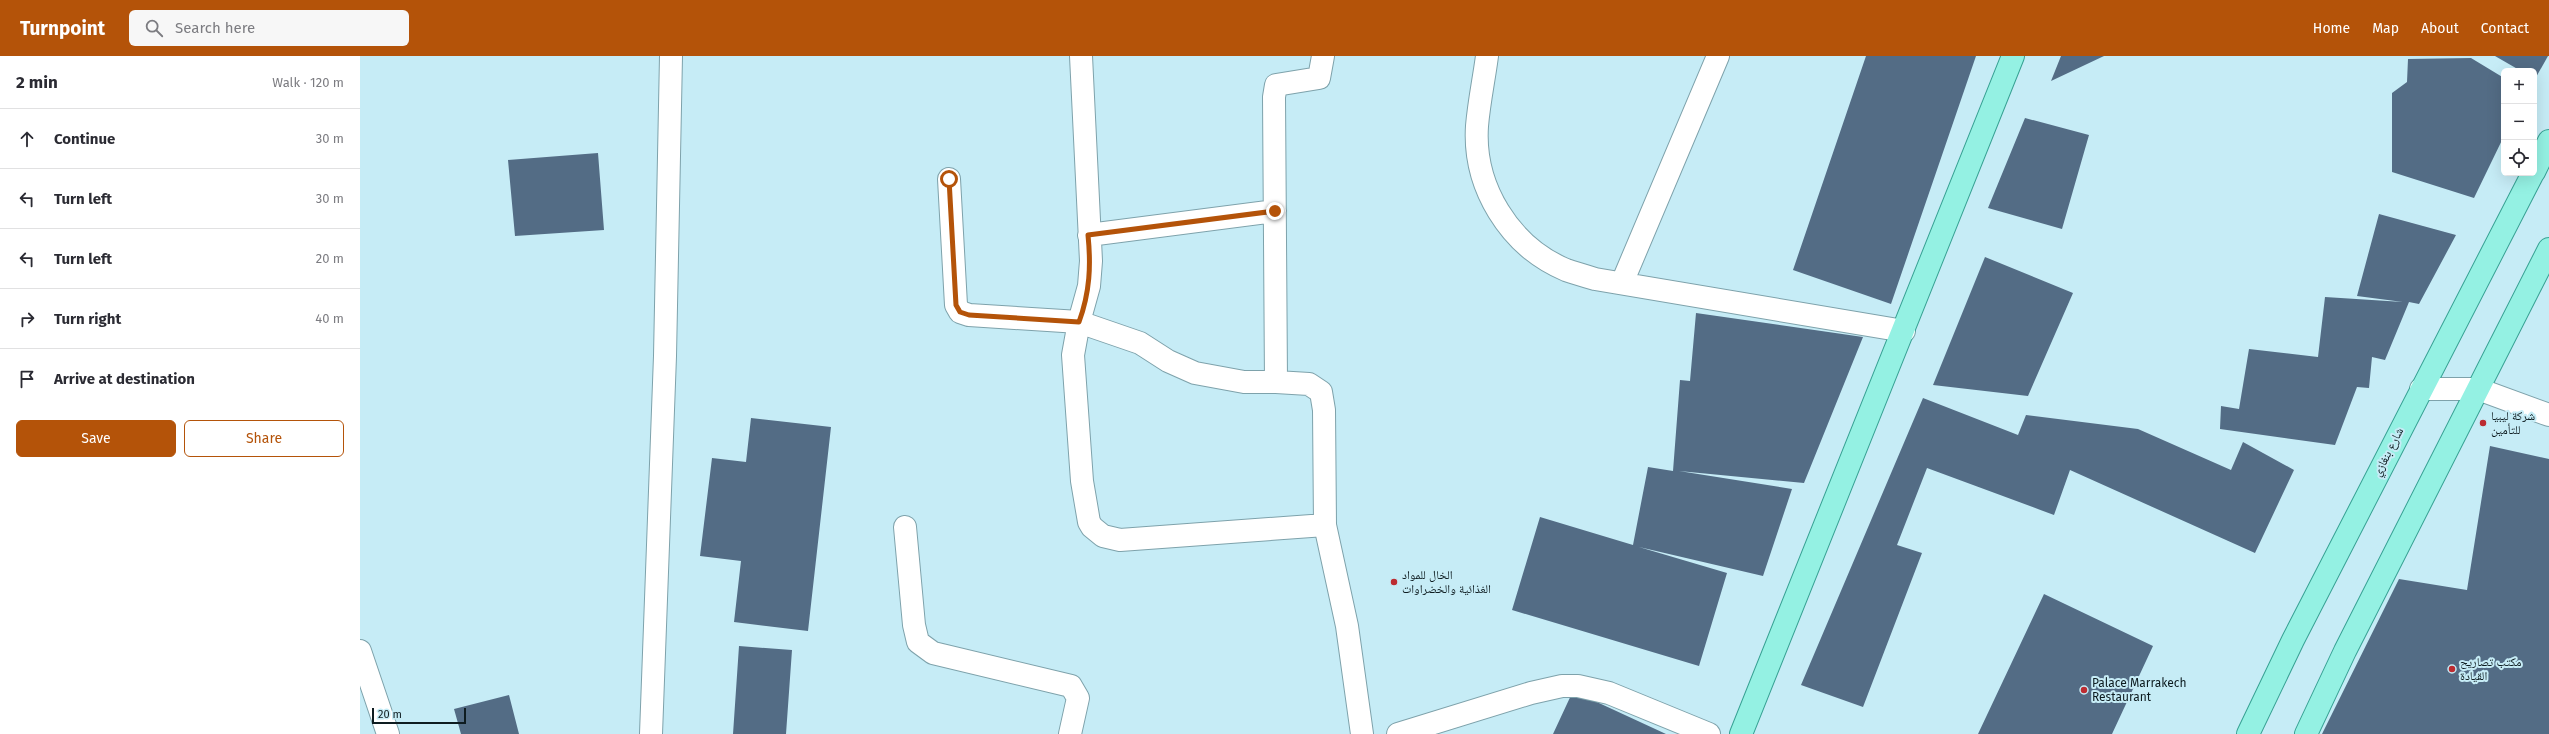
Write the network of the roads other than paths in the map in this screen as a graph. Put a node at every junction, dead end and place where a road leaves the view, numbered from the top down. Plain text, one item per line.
1 (671, 56) edge
2 (1081, 56) edge
3 (1323, 56) edge
4 (1487, 56) edge
5 (1718, 56) edge
6 (2013, 56) edge
7 (2549, 141) edge
8 (2537, 166) edge
9 (2532, 176) edge
10 (949, 179) dead end
11 (1275, 211) junction
12 (1088, 235) junction
13 (2549, 249) edge
14 (1622, 283) junction
15 (1079, 322) junction
16 (1904, 331) junction
17 (1276, 382) junction
18 (2421, 389) junction
19 (2478, 389) junction
20 (2549, 415) edge
21 (1325, 525) junction
22 (905, 527) dead end
23 (360, 651) edge
24 (388, 734) edge
25 (651, 734) edge
26 (1070, 734) edge
27 (1362, 734) edge
28 (1398, 734) edge
29 (1709, 734) edge
30 (1741, 734) edge
31 (2248, 734) edge
32 (2306, 734) edge

1 - 25 street
2 - 12 street
3 - 11 street
4 - 14 street
5 - 14 street
6 - 16 main road
7 - 8 main road, شارع بنغازي
9 - 18 main road, شارع بنغازي
10 - 15 street
11 - 12 street
11 - 17 street
12 - 15 street
13 - 19 main road
14 - 16 street
15 - 17 street
15 - 21 street
16 - 30 main road
17 - 21 street
18 - 19 street
18 - 31 main road, شارع بنغازي
19 - 20 street
19 - 32 main road
21 - 27 street
22 - 26 street
23 - 24 street
28 - 29 street

